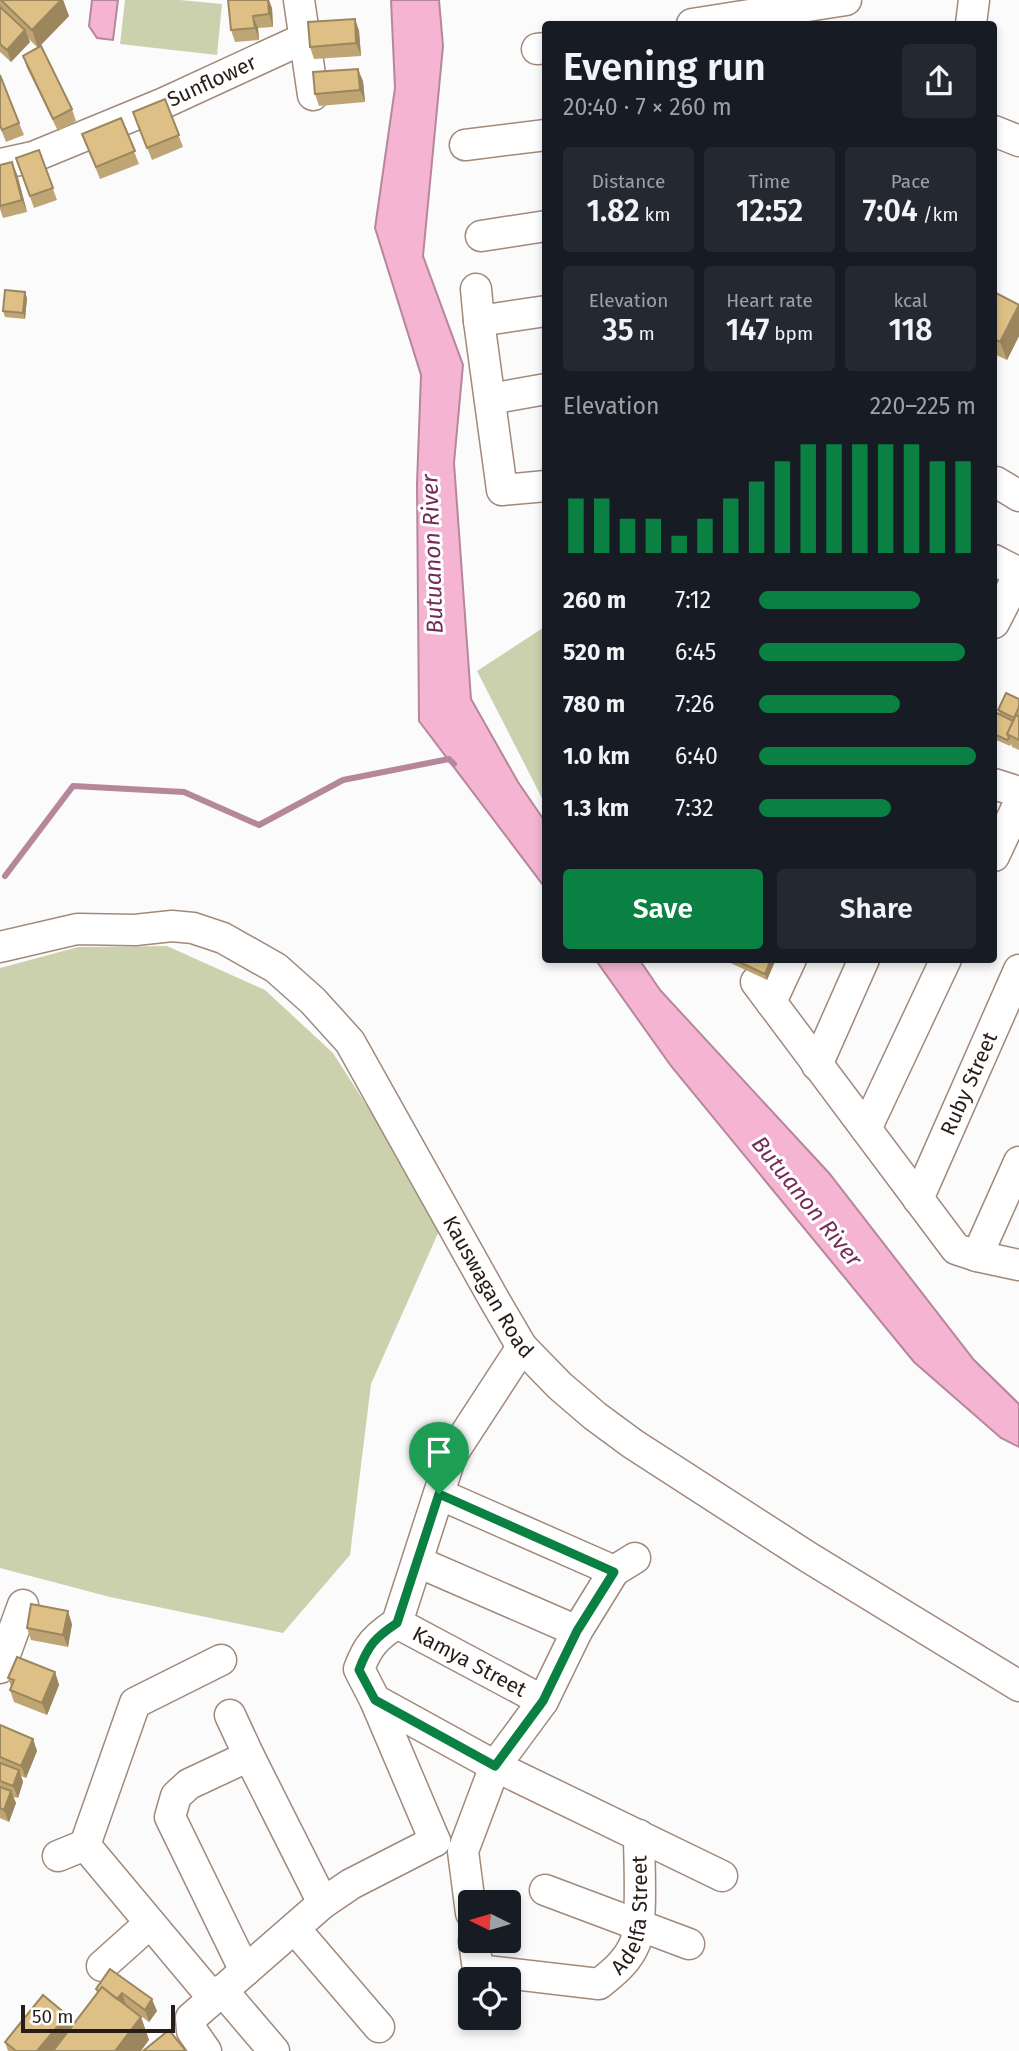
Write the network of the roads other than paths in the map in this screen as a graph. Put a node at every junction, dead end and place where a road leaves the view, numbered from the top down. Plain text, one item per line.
1 (299, 0) edge
2 (846, 0) edge
3 (974, 0) edge
4 (711, 21) edge
5 (971, 21) edge
6 (305, 38) junction
7 (313, 95) edge
8 (997, 132) edge
9 (542, 135) edge
10 (1019, 141) edge
11 (465, 145) dead end
12 (0, 164) edge
13 (542, 227) edge
14 (481, 236) dead end
15 (476, 289) dead end
16 (542, 312) edge
17 (479, 321) junction
18 (542, 390) edge
19 (490, 399) junction
20 (542, 486) edge
21 (997, 563) edge
22 (1019, 574) edge
23 (997, 618) edge
24 (997, 785) edge
25 (1019, 792) edge
26 (1019, 803) edge
27 (997, 850) edge
28 (0, 947) edge
29 (788, 963) edge
30 (862, 963) edge
31 (944, 963) edge
32 (1019, 970) edge
33 (817, 1065) junction
34 (866, 1129) junction
35 (1019, 1162) edge
36 (918, 1199) junction
37 (977, 1256) junction
38 (1019, 1265) edge
39 (522, 1347) junction
40 (439, 1494) junction
41 (418, 1562) junction
42 (23, 1605) dead end
43 (397, 1623) junction
44 (577, 1631) junction
45 (220, 1660) dead end
46 (0, 1668) edge
47 (1019, 1686) edge
48 (375, 1700) junction
49 (543, 1701) junction
50 (230, 1715) dead end
51 (249, 1756) junction
52 (495, 1766) junction
53 (639, 1835) junction
54 (435, 1841) junction
55 (463, 1851) junction
56 (722, 1876) dead end
57 (468, 1890) edge
58 (545, 1890) dead end
59 (323, 1903) junction
60 (150, 1923) junction
61 (637, 1924) junction
62 (295, 1929) junction
63 (689, 1944) dead end
64 (476, 1953) edge
65 (102, 1966) dead end
66 (245, 1970) junction
67 (218, 1994) junction
68 (379, 2027) dead end
69 (206, 2051) edge
70 (274, 2051) edge

1 - 6 street
2 - 4 street
3 - 5 street
6 - 7 street
6 - 12 street, Sunflower
8 - 10 street
9 - 11 street
13 - 14 street
15 - 17 street
16 - 17 street
17 - 19 street
18 - 19 street
19 - 20 street
21 - 22 street
22 - 23 street
24 - 25 street
26 - 27 street
28 - 39 street, Kauswagan Road
29 - 33 street
30 - 33 street
31 - 34 street
32 - 36 street, Ruby Street
33 - 34 street
34 - 36 street
35 - 37 street
36 - 37 street
37 - 38 street
39 - 40 street
39 - 47 street, Kauswagan Road
40 - 41 street
40 - 44 street
41 - 43 street
41 - 44 street
42 - 46 street
43 - 48 street
43 - 49 street, Kamya Street
44 - 49 street
45 - 60 street
48 - 52 street
48 - 54 street
49 - 52 street
50 - 51 street
51 - 59 street
51 - 66 street
52 - 53 street
52 - 55 street
53 - 56 street
53 - 61 street, Adelfa Street
54 - 55 street
54 - 59 street
55 - 57 street
58 - 61 street
59 - 62 street
60 - 65 street
60 - 67 street
61 - 63 street
61 - 64 street, Adelfa Street
62 - 66 street
62 - 68 street
66 - 67 street
67 - 69 street
67 - 70 street

